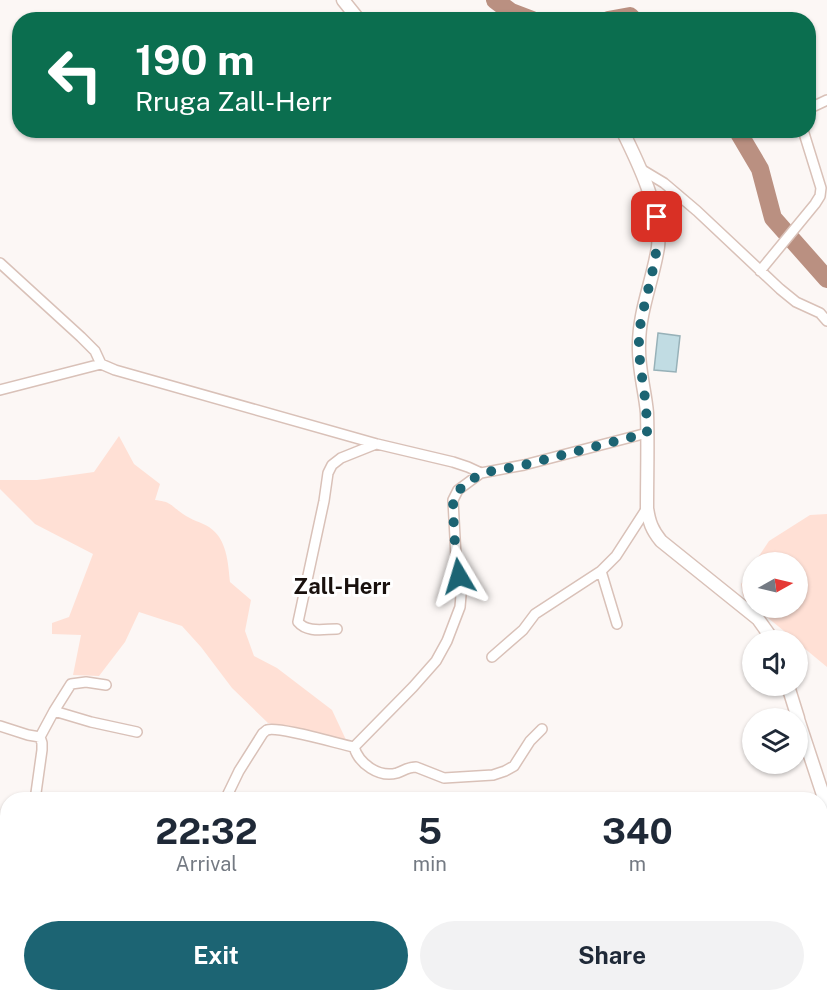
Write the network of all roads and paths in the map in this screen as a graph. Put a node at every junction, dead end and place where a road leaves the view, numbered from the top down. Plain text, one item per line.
1 (343, 0) edge
2 (353, 12) edge
3 (626, 138) edge
4 (805, 138) edge
5 (639, 168) junction
6 (0, 263) edge
7 (760, 271) junction
8 (827, 321) edge
9 (101, 364) junction
10 (0, 390) edge
11 (647, 433) junction
12 (377, 444) junction
13 (482, 473) junction
14 (647, 508) junction
15 (601, 571) junction
16 (617, 624) dead end
17 (337, 629) dead end
18 (765, 630) edge
19 (492, 657) dead end
20 (106, 685) dead end
21 (54, 711) junction
22 (0, 726) edge
23 (542, 729) dead end
24 (137, 732) dead end
25 (40, 737) junction
26 (354, 747) junction
27 (808, 749) edge
28 (36, 792) edge
29 (229, 792) edge
30 (822, 792) edge

1 - 2 street
3 - 5 street
4 - 7 street
5 - 7 street
5 - 11 street
6 - 9 street
7 - 8 street
9 - 10 street
9 - 12 street
11 - 13 street
11 - 14 street
12 - 13 street
12 - 17 street
13 - 26 street
14 - 15 street
14 - 18 street
15 - 16 street
15 - 19 street
20 - 21 street
21 - 24 street
21 - 25 street
22 - 25 street
23 - 26 street
25 - 28 street
26 - 29 street
27 - 30 street

